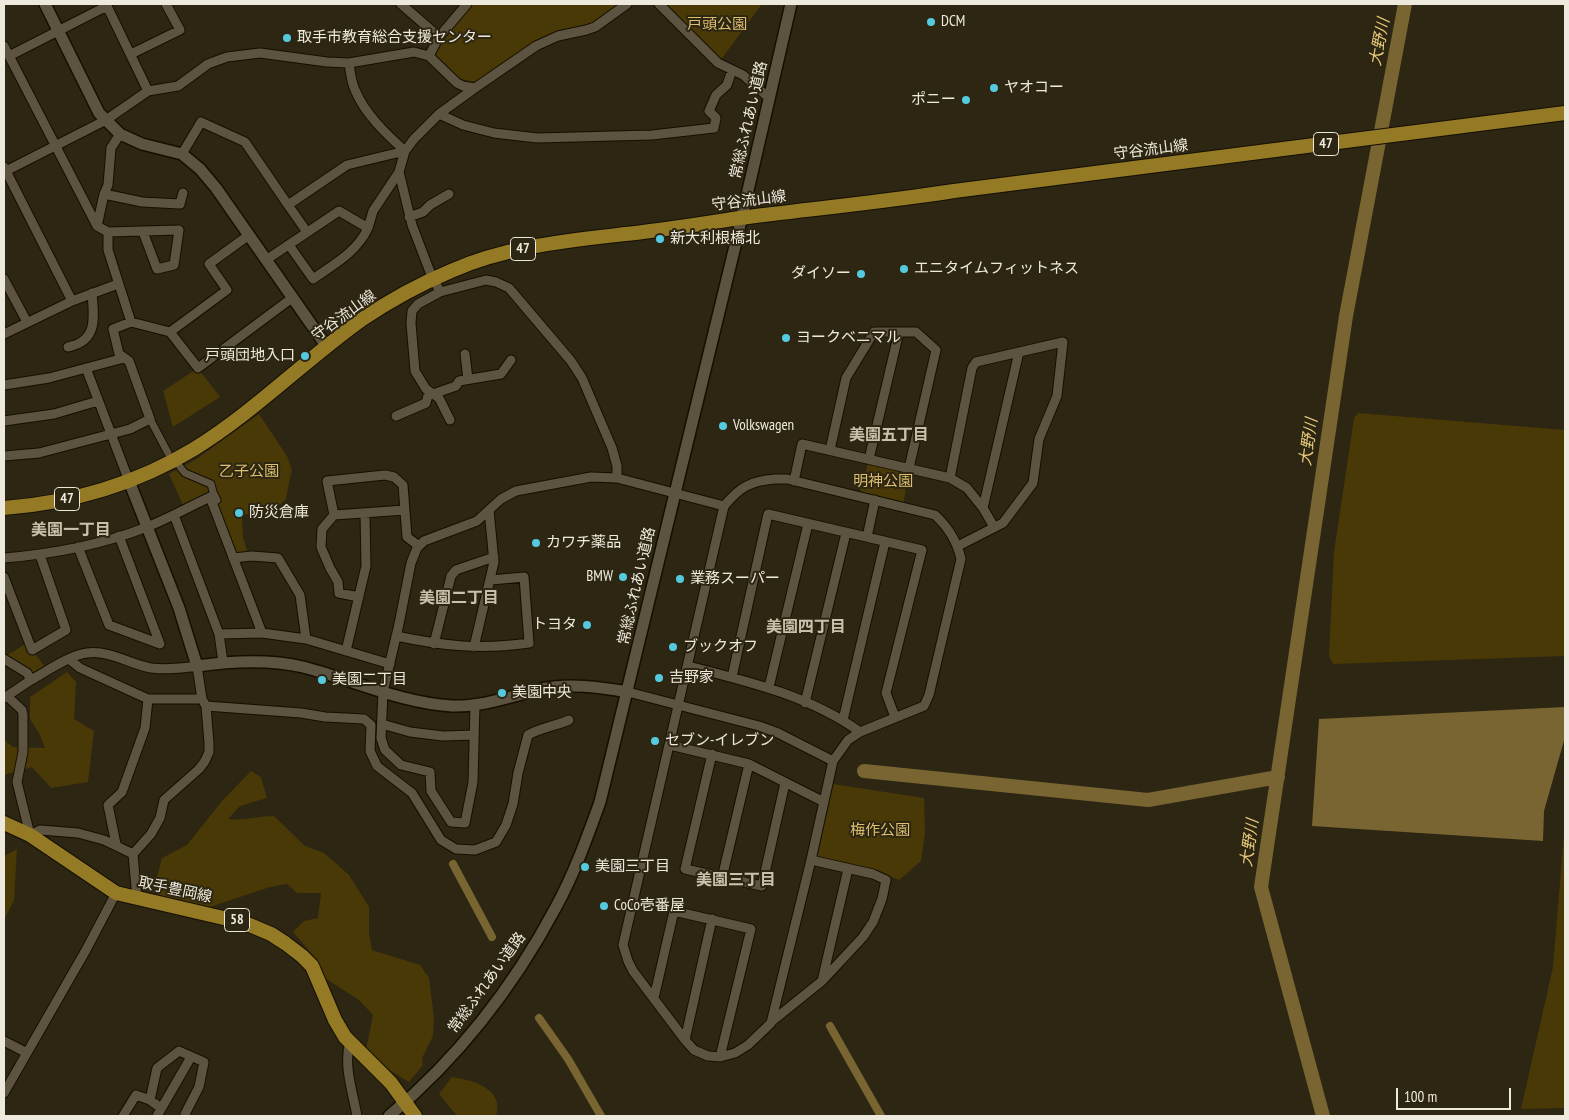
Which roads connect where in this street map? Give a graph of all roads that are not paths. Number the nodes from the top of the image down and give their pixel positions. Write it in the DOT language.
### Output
graph roads {
  1 [pos="45,4"];
  2 [pos="166,4"];
  3 [pos="401,4"];
  4 [pos="467,4"];
  5 [pos="627,4"];
  6 [pos="659,4"];
  7 [pos="791,4"];
  8 [pos="107,5"];
  9 [pos="59,31"];
  10 [pos="439,37"];
  11 [pos="4,46"];
  12 [pos="131,54"];
  13 [pos="9,56"];
  14 [pos="429,56"];
  15 [pos="348,62"];
  16 [pos="732,70"];
  17 [pos="475,88"];
  18 [pos="148,91"];
  19 [pos="769,98"];
  20 [pos="1565,113"];
  21 [pos="439,114"];
  22 [pos="106,120"];
  23 [pos="120,134"];
  24 [pos="55,147"];
  25 [pos="405,151"];
  26 [pos="182,154"];
  27 [pos="5,170"];
  28 [pos="400,172"];
  29 [pos="104,194"];
  30 [pos="183,194"];
  31 [pos="449,194"];
  32 [pos="288,205"];
  33 [pos="410,217"];
  34 [pos="742,218"];
  35 [pos="97,226"];
  36 [pos="368,228"];
  37 [pos="108,232"];
  38 [pos="143,232"];
  39 [pos="307,232"];
  40 [pos="248,235"];
  41 [pos="289,245"];
  42 [pos="266,260"];
  43 [pos="4,279"];
  44 [pos="433,279"];
  45 [pos="118,284"];
  46 [pos="440,292"];
  47 [pos="92,293"];
  48 [pos="292,298"];
  49 [pos="72,301"];
  50 [pos="26,322"];
  51 [pos="130,322"];
  52 [pos="170,332"];
  53 [pos="899,332"];
  54 [pos="4,334"];
  55 [pos="68,347"];
  56 [pos="327,347"];
  57 [pos="1019,352"];
  58 [pos="465,354"];
  59 [pos="124,358"];
  60 [pos="510,360"];
  61 [pos="86,368"];
  62 [pos="468,379"];
  63 [pos="4,386"];
  64 [pos="431,393"];
  65 [pos="98,401"];
  66 [pos="396,416"];
  67 [pos="150,419"];
  68 [pos="450,420"];
  69 [pos="4,421"];
  70 [pos="111,434"];
  71 [pos="830,450"];
  72 [pos="4,456"];
  73 [pos="869,459"];
  74 [pos="175,460"];
  75 [pos="909,468"];
  76 [pos="617,478"];
  77 [pos="950,478"];
  78 [pos="129,481"];
  79 [pos="794,481"];
  80 [pos="675,492"];
  81 [pos="875,500"];
  82 [pos="212,503"];
  83 [pos="724,506"];
  84 [pos="4,508"];
  85 [pos="983,508"];
  86 [pos="405,510"];
  87 [pos="489,510"];
  88 [pos="365,514"];
  89 [pos="174,515"];
  90 [pos="334,515"];
  91 [pos="808,524"];
  92 [pos="994,526"];
  93 [pos="147,527"];
  94 [pos="846,532"];
  95 [pos="120,536"];
  96 [pos="867,537"];
  97 [pos="885,542"];
  98 [pos="419,546"];
  99 [pos="958,546"];
  100 [pos="78,547"];
  101 [pos="40,555"];
  102 [pos="494,557"];
  103 [pos="4,558"];
  104 [pos="234,558"];
  105 [pos="4,577"];
  106 [pos="490,580"];
  107 [pos="360,597"];
  108 [pos="262,633"];
  109 [pos="219,634"];
  110 [pos="396,636"];
  111 [pos="306,639"];
  112 [pos="434,644"];
  113 [pos="474,647"];
  114 [pos="346,651"];
  115 [pos="4,659"];
  116 [pos="70,659"];
  117 [pos="223,662"];
  118 [pos="390,664"];
  119 [pos="198,666"];
  120 [pos="688,666"];
  121 [pos="732,677"];
  122 [pos="31,680"];
  123 [pos="769,687"];
  124 [pos="383,692"];
  125 [pos="628,692"];
  126 [pos="6,698"];
  127 [pos="148,699"];
  128 [pos="204,702"];
  129 [pos="805,703"];
  130 [pos="679,704"];
  131 [pos="474,705"];
  132 [pos="895,717"];
  133 [pos="568,720"];
  134 [pos="843,720"];
  135 [pos="382,724"];
  136 [pos="860,732"];
  137 [pos="474,734"];
  138 [pos="670,745"];
  139 [pos="712,754"];
  140 [pos="833,761"];
  141 [pos="749,764"];
  142 [pos="785,783"];
  143 [pos="824,802"];
  144 [pos="4,823"];
  145 [pos="30,835"];
  146 [pos="116,844"];
  147 [pos="133,854"];
  148 [pos="811,860"];
  149 [pos="848,869"];
  150 [pos="722,878"];
  151 [pos="116,893"];
  152 [pos="138,899"];
  153 [pos="712,920"];
  154 [pos="822,981"];
  155 [pos="654,998"];
  156 [pos="771,1023"];
  157 [pos="684,1040"];
  158 [pos="4,1041"];
  159 [pos="350,1042"];
  160 [pos="27,1053"];
  161 [pos="192,1057"];
  162 [pos="720,1057"];
  163 [pos="4,1093"];
  164 [pos="150,1100"];
  165 [pos="406,1102"];
  166 [pos="159,1112"];
  167 [pos="124,1116"];
  168 [pos="186,1116"];
  169 [pos="357,1116"];
  170 [pos="389,1116"];
  171 [pos="415,1116"];
  1 -- 9 [label="street"];
  2 -- 12 [label="street"];
  3 -- 10 [label="street"];
  4 -- 10 [label="street"];
  5 -- 17 [label="street"];
  6 -- 16 [label="street"];
  7 -- 19 [label="street, 常総ふれあい道路"];
  8 -- 9 [label="street"];
  8 -- 12 [label="street"];
  9 -- 13 [label="street"];
  9 -- 22 [label="street"];
  10 -- 14 [label="street"];
  11 -- 13 [label="street"];
  12 -- 18 [label="street"];
  13 -- 24 [label="street"];
  14 -- 15 [label="street"];
  14 -- 17 [label="street"];
  15 -- 18 [label="street"];
  15 -- 25 [label="street"];
  16 -- 19 [label="street"];
  16 -- 21 [label="street"];
  17 -- 21 [label="street"];
  18 -- 22 [label="street"];
  19 -- 34 [label="street, 常総ふれあい道路"];
  20 -- 34 [label="main road, 守谷流山線 / 47"];
  21 -- 25 [label="street"];
  22 -- 23 [label="street"];
  22 -- 24 [label="street"];
  23 -- 26 [label="street"];
  23 -- 29 [label="street"];
  24 -- 27 [label="street"];
  24 -- 35 [label="street"];
  25 -- 28 [label="street"];
  25 -- 32 [label="street"];
  26 -- 32 [label="street"];
  26 -- 40 [label="street"];
  27 -- 49 [label="street"];
  28 -- 33 [label="street"];
  28 -- 36 [label="street"];
  29 -- 30 [label="street"];
  29 -- 35 [label="street"];
  31 -- 33 [label="street"];
  32 -- 39 [label="street"];
  33 -- 44 [label="street"];
  34 -- 44 [label="main road, 守谷流山線 / 47"];
  34 -- 80 [label="street, 常総ふれあい道路"];
  35 -- 37 [label="street"];
  36 -- 39 [label="street"];
  36 -- 41 [label="street"];
  37 -- 38 [label="street"];
  37 -- 45 [label="street"];
  38 -- 38 [label="street"];
  39 -- 41 [label="street"];
  40 -- 42 [label="street"];
  40 -- 52 [label="street"];
  41 -- 42 [label="street"];
  42 -- 48 [label="street"];
  43 -- 50 [label="street"];
  44 -- 46 [label="street"];
  44 -- 56 [label="main road, 守谷流山線 / 47"];
  45 -- 47 [label="street"];
  45 -- 51 [label="street"];
  46 -- 64 [label="street"];
  46 -- 76 [label="street"];
  47 -- 49 [label="street"];
  47 -- 55 [label="street"];
  48 -- 52 [label="street"];
  48 -- 56 [label="street"];
  49 -- 50 [label="street"];
  50 -- 54 [label="street"];
  51 -- 52 [label="street"];
  51 -- 59 [label="street"];
  53 -- 71 [label="street"];
  53 -- 73 [label="street"];
  53 -- 75 [label="street"];
  56 -- 74 [label="main road, 守谷流山線 / 47"];
  57 -- 77 [label="street"];
  57 -- 85 [label="street"];
  57 -- 92 [label="street"];
  58 -- 62 [label="street"];
  59 -- 61 [label="street"];
  59 -- 67 [label="street"];
  60 -- 62 [label="street"];
  61 -- 63 [label="street"];
  61 -- 65 [label="street"];
  62 -- 64 [label="street"];
  64 -- 66 [label="street"];
  64 -- 68 [label="street"];
  65 -- 69 [label="street"];
  65 -- 70 [label="street"];
  67 -- 70 [label="street"];
  67 -- 74 [label="street"];
  70 -- 72 [label="street"];
  70 -- 78 [label="street"];
  71 -- 73 [label="street"];
  71 -- 79 [label="street"];
  73 -- 75 [label="street"];
  74 -- 78 [label="main road, 守谷流山線 / 47"];
  74 -- 82 [label="street"];
  75 -- 77 [label="street"];
  76 -- 80 [label="street"];
  76 -- 87 [label="street"];
  77 -- 85 [label="street"];
  78 -- 84 [label="main road, 守谷流山線 / 47"];
  78 -- 93 [label="street"];
  79 -- 81 [label="street"];
  79 -- 83 [label="street"];
  80 -- 83 [label="street"];
  80 -- 125 [label="street, 常総ふれあい道路"];
  81 -- 96 [label="street"];
  81 -- 99 [label="street"];
  82 -- 89 [label="street"];
  82 -- 104 [label="street"];
  83 -- 120 [label="street"];
  85 -- 92 [label="street"];
  86 -- 88 [label="street"];
  86 -- 90 [label="street"];
  86 -- 98 [label="street"];
  87 -- 98 [label="street"];
  87 -- 102 [label="street"];
  88 -- 90 [label="street"];
  88 -- 107 [label="street"];
  89 -- 93 [label="street"];
  89 -- 109 [label="street"];
  90 -- 107 [label="street"];
  91 -- 94 [label="street"];
  91 -- 121 [label="street"];
  91 -- 123 [label="street"];
  92 -- 99 [label="street"];
  93 -- 95 [label="street"];
  93 -- 119 [label="street"];
  94 -- 96 [label="street"];
  94 -- 129 [label="street"];
  95 -- 100 [label="street"];
  95 -- 100 [label="street"];
  96 -- 97 [label="street"];
  97 -- 132 [label="street"];
  97 -- 134 [label="street"];
  98 -- 110 [label="street"];
  99 -- 132 [label="street"];
  100 -- 101 [label="street"];
  101 -- 103 [label="street"];
  101 -- 105 [label="street"];
  102 -- 106 [label="street"];
  102 -- 112 [label="street"];
  104 -- 108 [label="street"];
  104 -- 111 [label="street"];
  106 -- 113 [label="street"];
  106 -- 113 [label="street"];
  107 -- 114 [label="street"];
  108 -- 109 [label="street"];
  108 -- 111 [label="street"];
  109 -- 117 [label="street"];
  110 -- 112 [label="street"];
  110 -- 118 [label="street"];
  111 -- 114 [label="street"];
  112 -- 113 [label="street"];
  114 -- 118 [label="street"];
  115 -- 122 [label="street"];
  116 -- 119 [label="street"];
  116 -- 122 [label="street"];
  116 -- 127 [label="street"];
  117 -- 119 [label="street"];
  117 -- 124 [label="street"];
  118 -- 124 [label="street"];
  119 -- 128 [label="street"];
  120 -- 121 [label="street"];
  120 -- 130 [label="street"];
  121 -- 123 [label="street"];
  122 -- 126 [label="street"];
  123 -- 129 [label="street"];
  124 -- 131 [label="street"];
  124 -- 135 [label="street"];
  125 -- 130 [label="street"];
  125 -- 131 [label="street"];
  125 -- 165 [label="street, 常総ふれあい道路"];
  126 -- 145 [label="street"];
  127 -- 128 [label="street"];
  127 -- 146 [label="street"];
  128 -- 133 [label="street"];
  128 -- 147 [label="street"];
  129 -- 134 [label="street"];
  130 -- 138 [label="street"];
  130 -- 140 [label="street"];
  131 -- 137 [label="street"];
  132 -- 136 [label="street"];
  134 -- 136 [label="street"];
  135 -- 137 [label="street"];
  135 -- 137 [label="street"];
  136 -- 140 [label="street"];
  138 -- 139 [label="street"];
  138 -- 155 [label="street"];
  139 -- 141 [label="street"];
  139 -- 150 [label="street"];
  140 -- 143 [label="street"];
  141 -- 142 [label="street"];
  141 -- 150 [label="street"];
  142 -- 143 [label="street"];
  142 -- 150 [label="street"];
  143 -- 148 [label="street"];
  144 -- 145 [label="main road, 取手豊岡線 / 58"];
  145 -- 146 [label="street"];
  145 -- 151 [label="main road, 取手豊岡線 / 58"];
  146 -- 147 [label="street"];
  147 -- 152 [label="street"];
  148 -- 149 [label="street"];
  148 -- 156 [label="street"];
  149 -- 154 [label="street"];
  149 -- 154 [label="street"];
  151 -- 152 [label="main road, 取手豊岡線 / 58"];
  151 -- 160 [label="street"];
  152 -- 159 [label="main road, 取手豊岡線 / 58"];
  153 -- 155 [label="street"];
  153 -- 157 [label="street"];
  153 -- 162 [label="street"];
  154 -- 156 [label="street"];
  155 -- 157 [label="street"];
  156 -- 162 [label="street"];
  157 -- 162 [label="street"];
  158 -- 160 [label="street"];
  159 -- 165 [label="main road, 取手豊岡線 / 58"];
  159 -- 169 [label="street"];
  160 -- 163 [label="street"];
  161 -- 164 [label="street"];
  161 -- 166 [label="street"];
  161 -- 168 [label="street"];
  164 -- 166 [label="street"];
  164 -- 167 [label="street"];
  165 -- 170 [label="street, 常総ふれあい道路"];
  165 -- 171 [label="main road, 取手豊岡線 / 58"];
}
